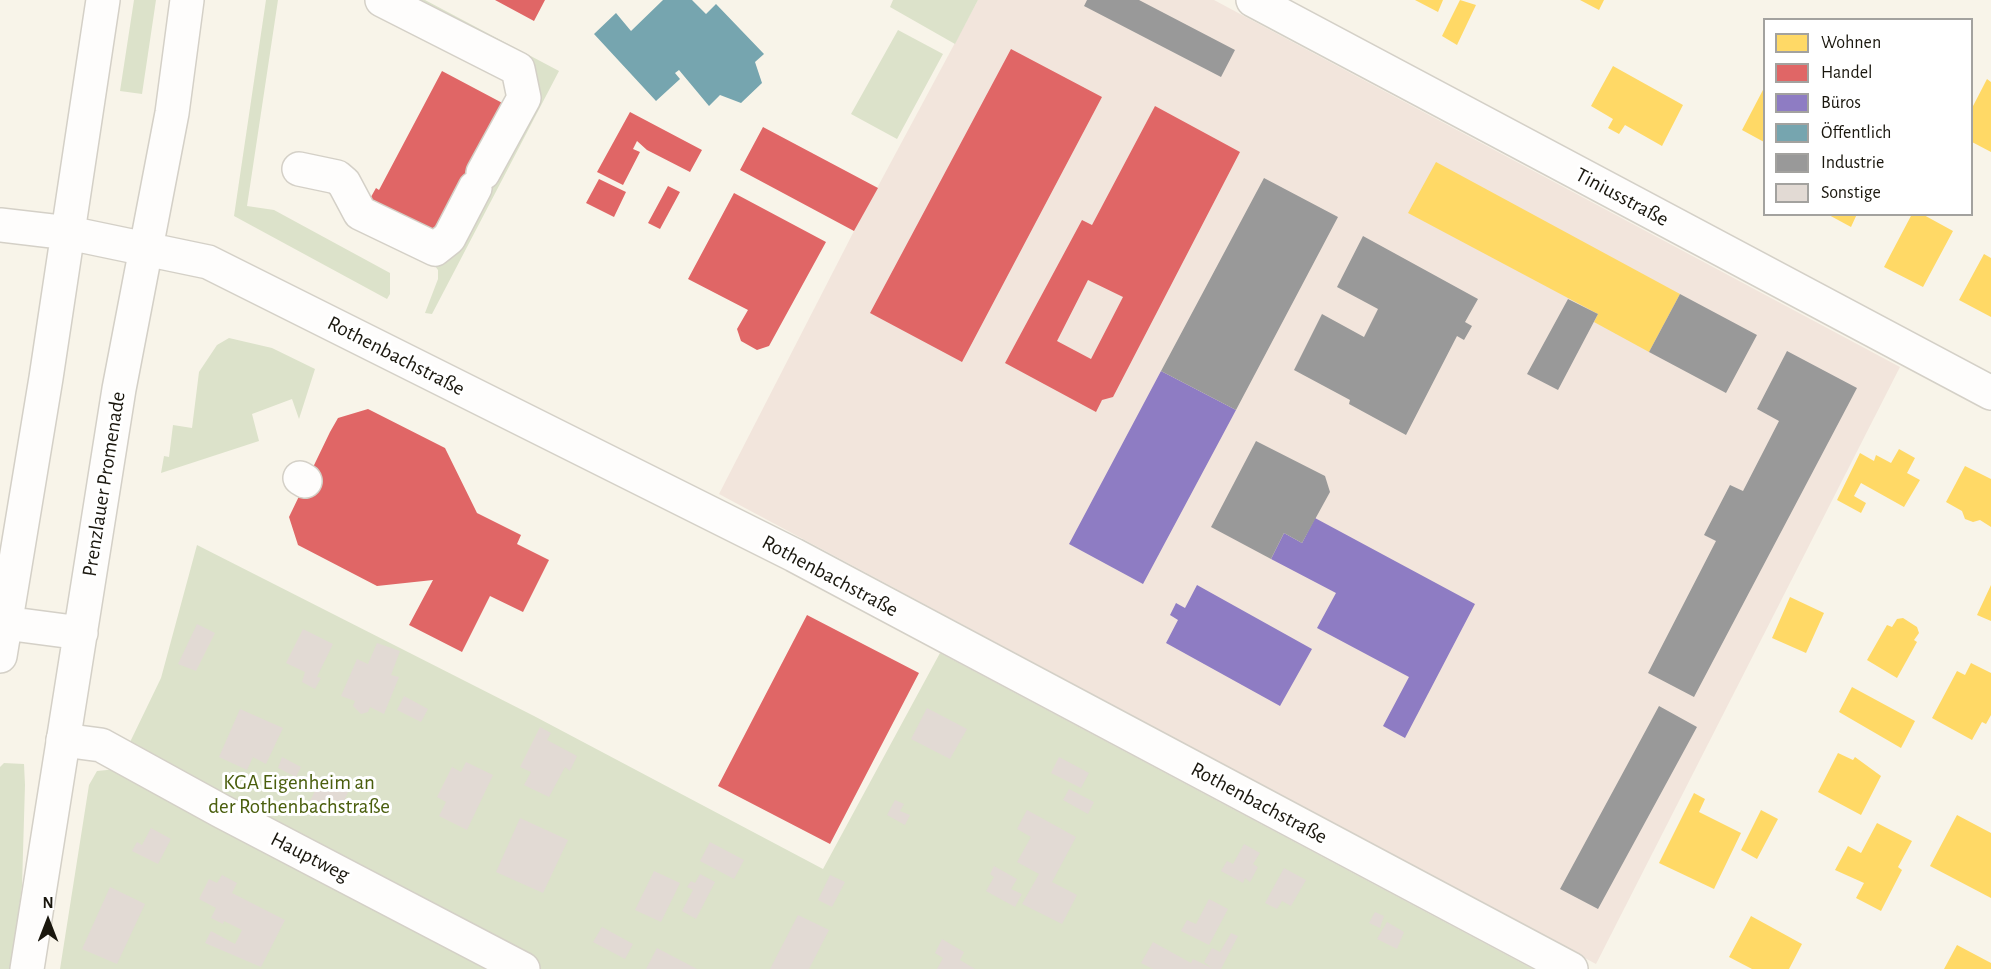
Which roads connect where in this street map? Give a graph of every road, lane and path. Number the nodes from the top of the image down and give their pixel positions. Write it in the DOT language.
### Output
graph roads {
  1 [pos="103,0"];
  2 [pos="187,0"];
  3 [pos="382,0"];
  4 [pos="1253,0"];
  5 [pos="299,169"];
  6 [pos="0,225"];
  7 [pos="69,233"];
  8 [pos="145,248"];
  9 [pos="1991,393"];
  10 [pos="5,623"];
  11 [pos="81,633"];
  12 [pos="0,656"];
  13 [pos="63,740"];
  14 [pos="27,969"];
  15 [pos="523,969"];
  16 [pos="1570,969"];
  1 -- 7 [label="main road"];
  2 -- 8 [label="main road, Prenzlauer Promenade"];
  3 -- 5 [label="main road"];
  4 -- 9 [label="main road, Tiniusstraße"];
  6 -- 7 [label="main road, Rothenbachstraße"];
  7 -- 8 [label="main road, Rothenbachstraße"];
  7 -- 10 [label="main road"];
  8 -- 11 [label="main road, Prenzlauer Promenade"];
  8 -- 16 [label="main road, Rothenbachstraße"];
  10 -- 11 [label="main road"];
  10 -- 12 [label="main road"];
  11 -- 13 [label="main road, Prenzlauer Promenade"];
  13 -- 14 [label="main road, Prenzlauer Promenade"];
  13 -- 15 [label="main road, Hauptweg"];
}
